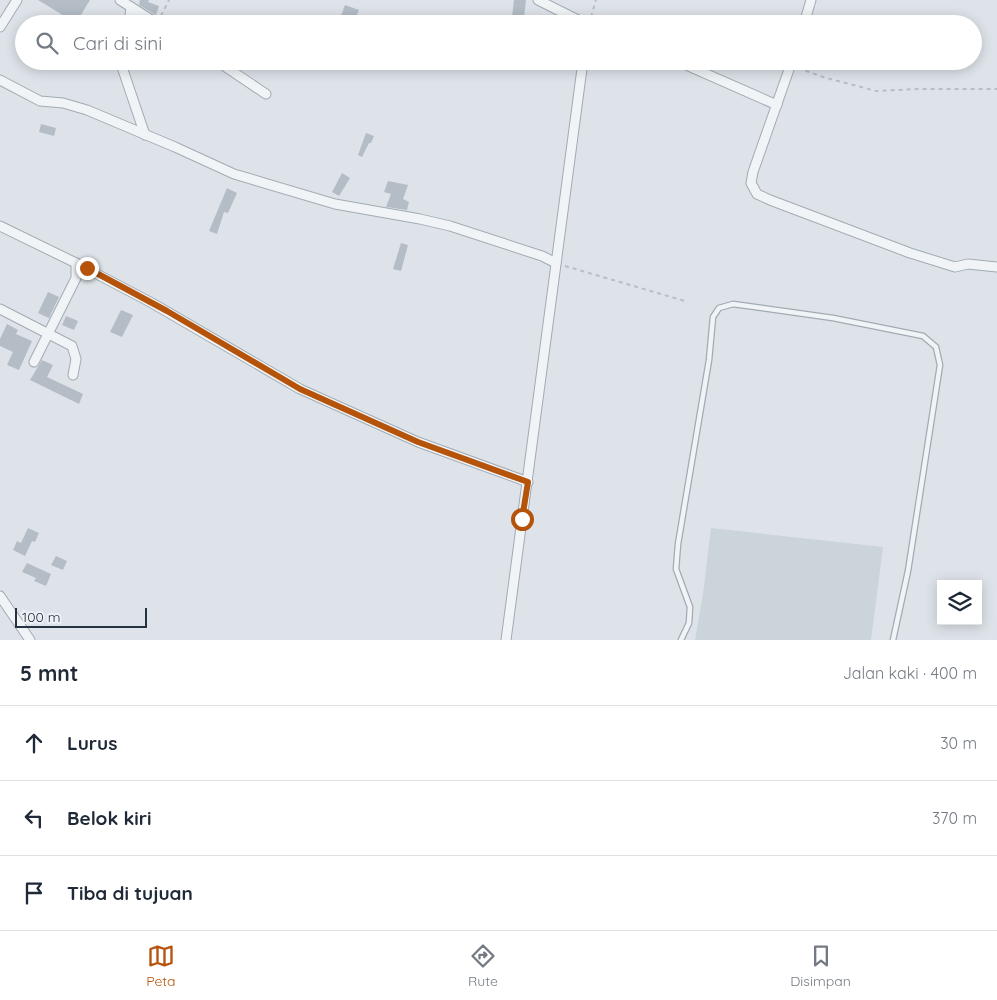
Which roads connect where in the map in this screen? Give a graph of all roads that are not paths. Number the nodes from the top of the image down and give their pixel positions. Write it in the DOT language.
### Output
graph roads {
  1 [pos="17,0"];
  2 [pos="120,0"];
  3 [pos="538,0"];
  4 [pos="811,0"];
  5 [pos="131,7"];
  6 [pos="130,15"];
  7 [pos="144,15"];
  8 [pos="569,15"];
  9 [pos="807,15"];
  10 [pos="0,27"];
  11 [pos="123,70"];
  12 [pos="230,70"];
  13 [pos="582,70"];
  14 [pos="697,70"];
  15 [pos="789,70"];
  16 [pos="0,80"];
  17 [pos="266,94"];
  18 [pos="776,105"];
  19 [pos="145,136"];
  20 [pos="0,226"];
  21 [pos="76,263"];
  22 [pos="556,263"];
  23 [pos="997,267"];
  24 [pos="2,313"];
  25 [pos="48,333"];
  26 [pos="34,362"];
  27 [pos="73,375"];
  28 [pos="528,482"];
  29 [pos="0,596"];
  30 [pos="30,640"];
  31 [pos="506,640"];
  32 [pos="681,640"];
  33 [pos="893,640"];
  1 -- 10 [label="street"];
  2 -- 5 [label="street"];
  3 -- 8 [label="street"];
  4 -- 9 [label="street"];
  5 -- 6 [label="street"];
  5 -- 7 [label="street"];
  11 -- 19 [label="street"];
  12 -- 17 [label="street"];
  13 -- 22 [label="street"];
  14 -- 18 [label="street"];
  15 -- 18 [label="street"];
  16 -- 19 [label="street"];
  18 -- 23 [label="street"];
  19 -- 22 [label="street"];
  20 -- 21 [label="street"];
  21 -- 25 [label="street"];
  21 -- 28 [label="street"];
  22 -- 28 [label="street"];
  24 -- 25 [label="street"];
  25 -- 26 [label="street"];
  25 -- 27 [label="street"];
  28 -- 31 [label="street"];
  29 -- 30 [label="street"];
  32 -- 33 [label="lane"];
}
